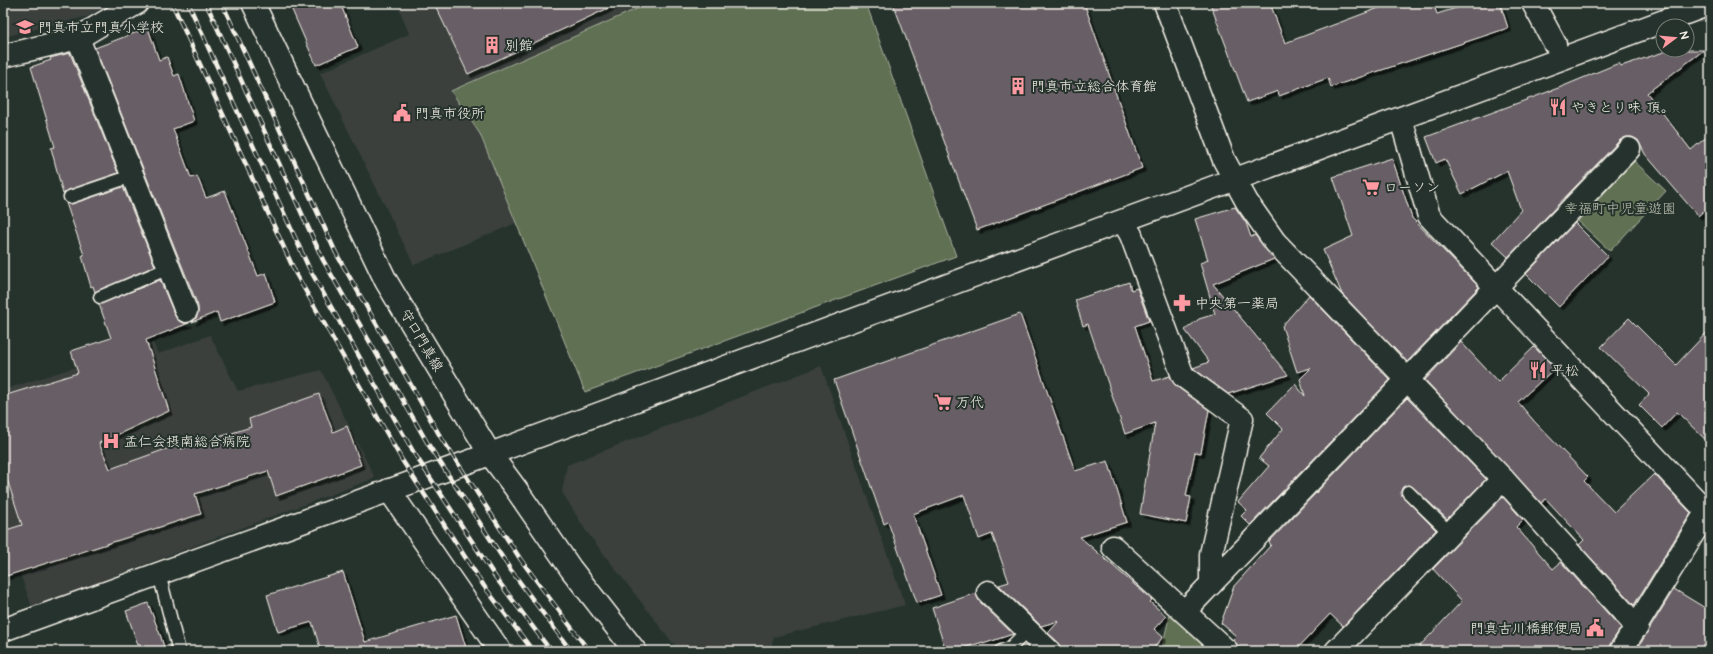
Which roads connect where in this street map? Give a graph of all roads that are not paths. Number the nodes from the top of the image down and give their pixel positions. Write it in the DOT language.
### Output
graph roads {
  1 [pos="137,3"];
  2 [pos="253,3"];
  3 [pos="1165,3"];
  4 [pos="1533,3"];
  5 [pos="1710,4"];
  6 [pos="78,38"];
  7 [pos="1555,44"];
  8 [pos="3,56"];
  9 [pos="1401,119"];
  10 [pos="1629,149"];
  11 [pos="132,176"];
  12 [pos="1234,179"];
  13 [pos="70,197"];
  14 [pos="1123,221"];
  15 [pos="169,268"];
  16 [pos="1496,286"];
  17 [pos="100,297"];
  18 [pos="186,312"];
  19 [pos="1407,379"];
  20 [pos="490,454"];
  21 [pos="1503,479"];
  22 [pos="389,490"];
  23 [pos="1408,492"];
  24 [pos="1708,509"];
  25 [pos="1450,533"];
  26 [pos="1113,547"];
  27 [pos="159,574"];
  28 [pos="1211,584"];
  29 [pos="988,592"];
  30 [pos="1185,611"];
  31 [pos="1637,627"];
  32 [pos="3,630"];
  33 [pos="1028,630"];
  34 [pos="179,651"];
  35 [pos="500,651"];
  36 [pos="636,651"];
  37 [pos="1001,651"];
  38 [pos="1049,651"];
  39 [pos="1227,651"];
  40 [pos="1336,651"];
  41 [pos="1621,651"];
  1 -- 6 [label="street"];
  2 -- 20 [label="street, 守口門真線"];
  3 -- 12 [label="street"];
  4 -- 7 [label="street"];
  5 -- 9 [label="street"];
  6 -- 8 [label="street"];
  6 -- 11 [label="street"];
  9 -- 12 [label="street"];
  9 -- 16 [label="street"];
  10 -- 16 [label="street"];
  11 -- 13 [label="lane"];
  11 -- 15 [label="street"];
  12 -- 14 [label="street"];
  12 -- 19 [label="street"];
  14 -- 20 [label="street"];
  14 -- 28 [label="street"];
  15 -- 17 [label="lane"];
  15 -- 18 [label="street"];
  16 -- 19 [label="street"];
  16 -- 24 [label="street"];
  19 -- 21 [label="street"];
  19 -- 28 [label="street"];
  20 -- 22 [label="street"];
  20 -- 36 [label="street, 守口門真線"];
  21 -- 25 [label="street"];
  21 -- 31 [label="street"];
  22 -- 27 [label="street"];
  22 -- 35 [label="street"];
  23 -- 25 [label="lane"];
  24 -- 31 [label="street"];
  25 -- 40 [label="street"];
  26 -- 30 [label="street"];
  27 -- 32 [label="street"];
  27 -- 34 [label="lane"];
  28 -- 30 [label="street"];
  29 -- 33 [label="street"];
  30 -- 39 [label="street"];
  31 -- 41 [label="street"];
  33 -- 37 [label="lane"];
  33 -- 38 [label="street"];
}
